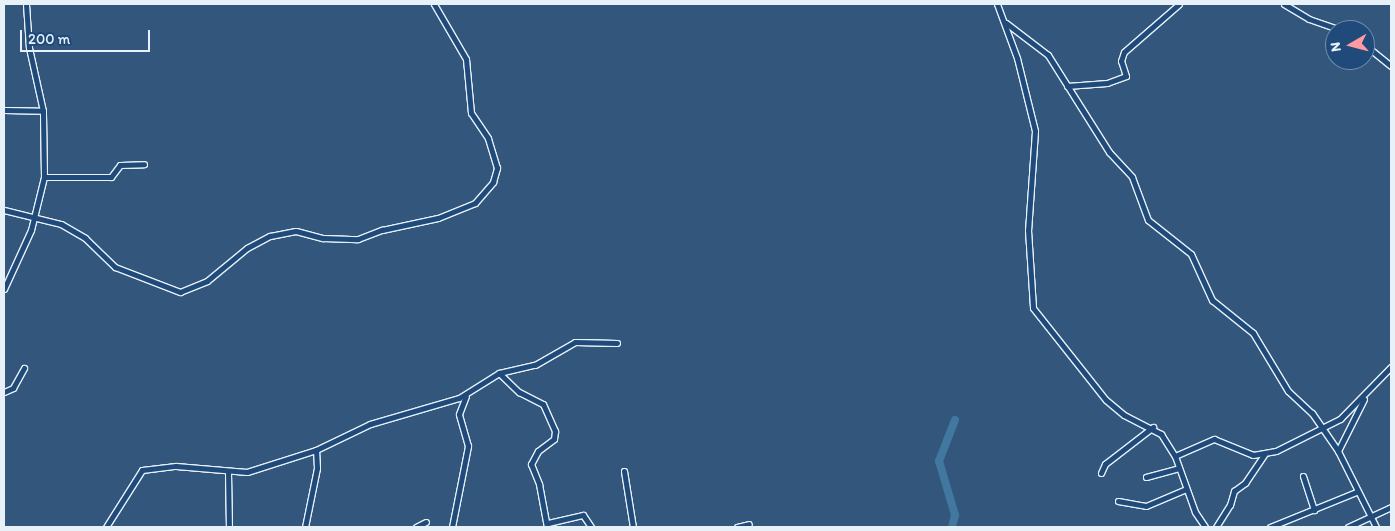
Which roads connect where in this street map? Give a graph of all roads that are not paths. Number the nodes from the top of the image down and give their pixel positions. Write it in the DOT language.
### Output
graph roads {
  1 [pos="26,4"];
  2 [pos="434,4"];
  3 [pos="997,4"];
  4 [pos="1179,4"];
  5 [pos="1284,4"];
  6 [pos="1006,23"];
  7 [pos="1325,24"];
  8 [pos="1375,53"];
  9 [pos="1391,66"];
  10 [pos="1067,86"];
  11 [pos="4,110"];
  12 [pos="42,111"];
  13 [pos="144,164"];
  14 [pos="44,177"];
  15 [pos="4,210"];
  16 [pos="36,215"];
  17 [pos="6,276"];
  18 [pos="4,289"];
  19 [pos="616,343"];
  20 [pos="1391,367"];
  21 [pos="24,368"];
  22 [pos="499,373"];
  23 [pos="4,392"];
  24 [pos="466,396"];
  25 [pos="1364,399"];
  26 [pos="1153,427"];
  27 [pos="1323,428"];
  28 [pos="316,450"];
  29 [pos="1338,451"];
  30 [pos="1264,455"];
  31 [pos="1175,456"];
  32 [pos="1180,468"];
  33 [pos="624,471"];
  34 [pos="228,472"];
  35 [pos="1101,473"];
  36 [pos="1303,476"];
  37 [pos="1146,477"];
  38 [pos="1186,488"];
  39 [pos="1356,492"];
  40 [pos="1118,501"];
  41 [pos="1391,508"];
  42 [pos="1314,510"];
  43 [pos="1371,517"];
  44 [pos="426,522"];
  45 [pos="749,524"];
  46 [pos="548,525"];
  47 [pos="106,527"];
  48 [pos="229,527"];
  49 [pos="304,527"];
  50 [pos="416,527"];
  51 [pos="452,527"];
  52 [pos="591,527"];
  53 [pos="633,527"];
  54 [pos="737,527"];
  55 [pos="1205,527"];
  56 [pos="1216,527"];
  57 [pos="1270,527"];
  58 [pos="1348,527"];
  59 [pos="1376,527"];
  1 -- 12 [label="street"];
  2 -- 16 [label="street"];
  3 -- 6 [label="street"];
  4 -- 10 [label="street"];
  5 -- 7 [label="street"];
  6 -- 10 [label="street"];
  6 -- 26 [label="street"];
  8 -- 9 [label="street"];
  10 -- 27 [label="street"];
  11 -- 12 [label="street"];
  12 -- 14 [label="street"];
  13 -- 14 [label="street"];
  14 -- 16 [label="street"];
  15 -- 16 [label="street"];
  16 -- 17 [label="street"];
  17 -- 18 [label="street"];
  19 -- 22 [label="street"];
  20 -- 25 [label="street"];
  21 -- 23 [label="street"];
  22 -- 24 [label="street"];
  22 -- 46 [label="street"];
  24 -- 28 [label="street"];
  24 -- 51 [label="street"];
  25 -- 27 [label="street"];
  25 -- 29 [label="street"];
  26 -- 31 [label="street"];
  26 -- 35 [label="street"];
  27 -- 29 [label="street"];
  27 -- 30 [label="street"];
  28 -- 34 [label="street"];
  28 -- 49 [label="street"];
  29 -- 39 [label="street"];
  30 -- 31 [label="street"];
  30 -- 56 [label="street"];
  31 -- 32 [label="street"];
  32 -- 37 [label="street"];
  32 -- 38 [label="street"];
  33 -- 53 [label="street"];
  34 -- 47 [label="street"];
  34 -- 48 [label="street"];
  36 -- 42 [label="street"];
  38 -- 40 [label="street"];
  38 -- 55 [label="street"];
  39 -- 42 [label="street"];
  39 -- 43 [label="street"];
  41 -- 43 [label="street"];
  42 -- 57 [label="street"];
  43 -- 58 [label="street"];
  43 -- 59 [label="street"];
  44 -- 50 [label="street"];
  45 -- 54 [label="street"];
  46 -- 52 [label="street"];
}
